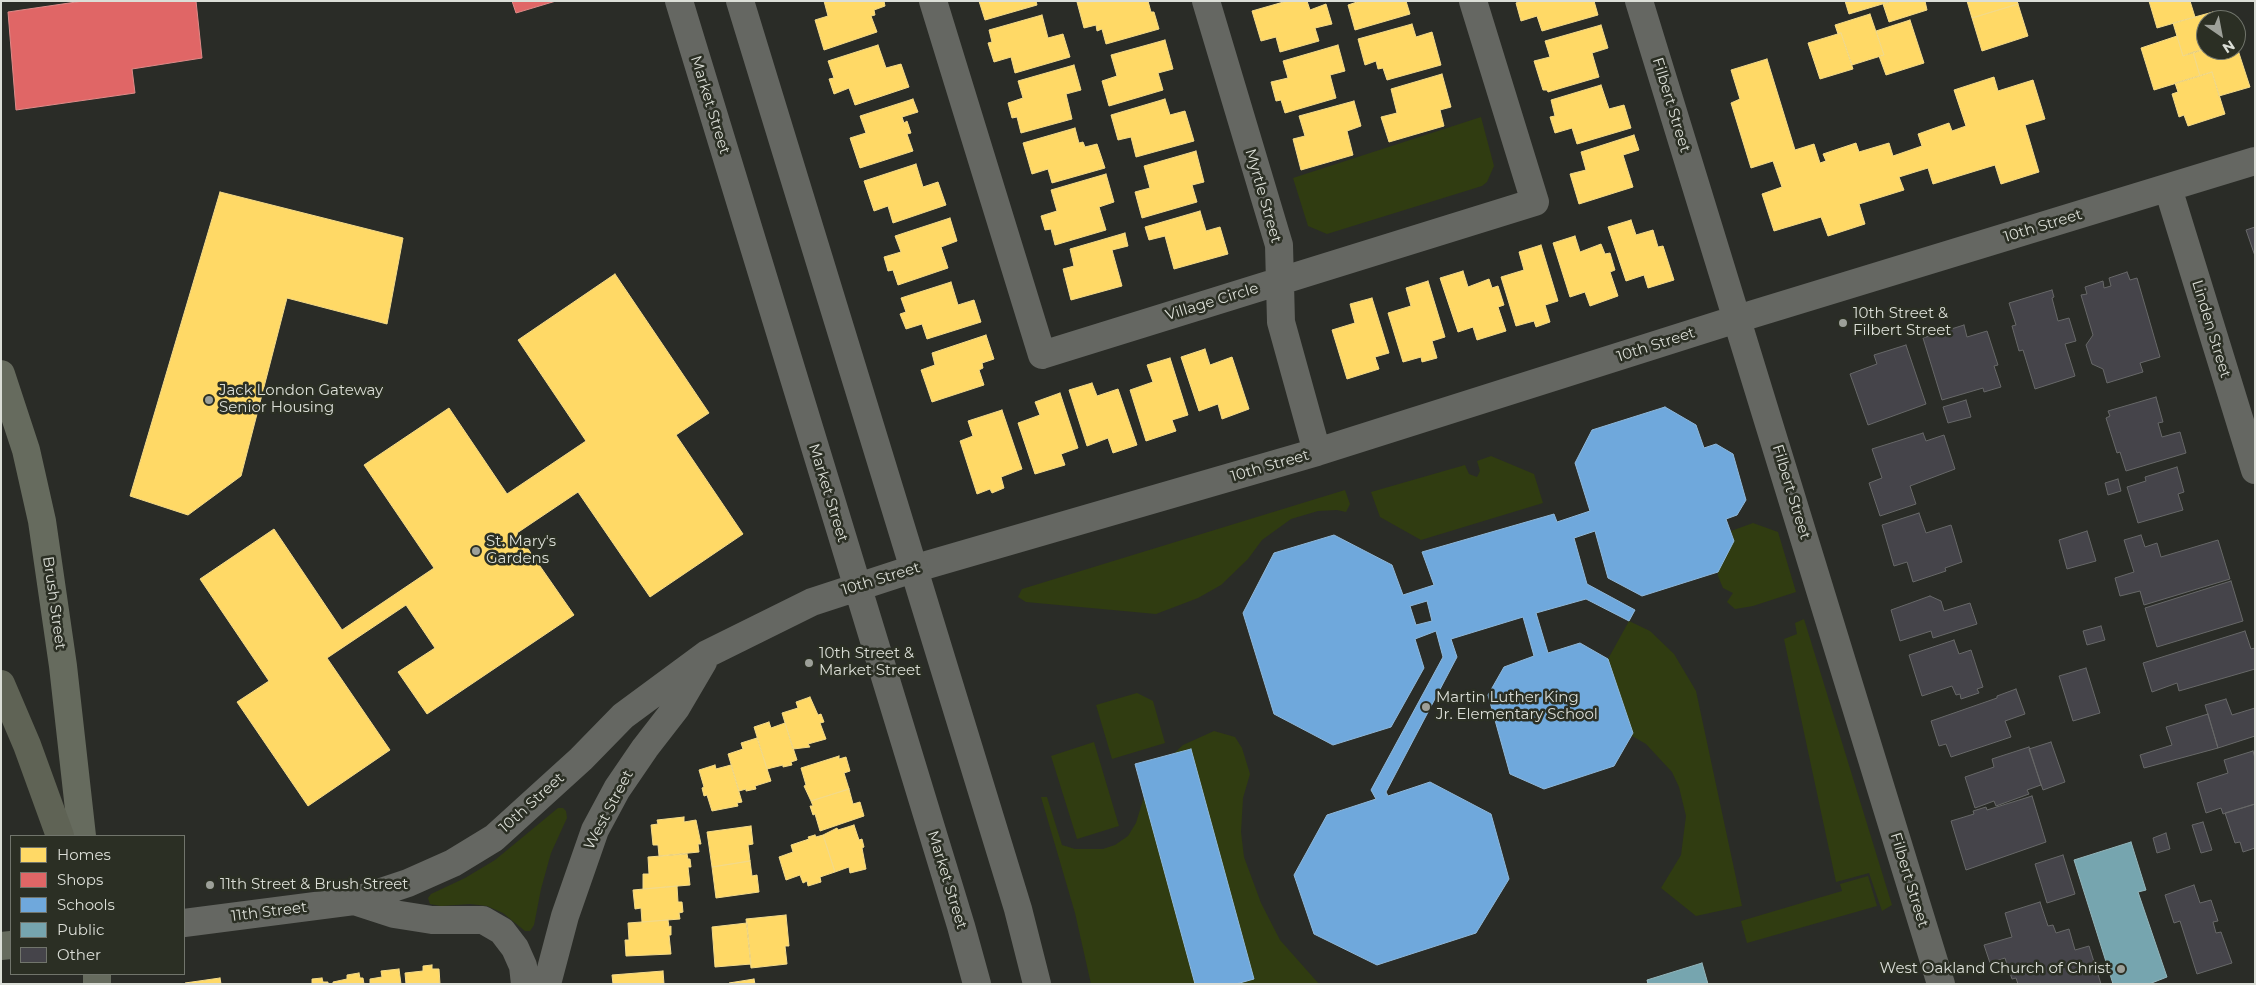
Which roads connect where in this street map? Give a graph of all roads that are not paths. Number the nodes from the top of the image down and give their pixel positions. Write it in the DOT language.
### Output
graph roads {
  1 [pos="679,1"];
  2 [pos="740,1"];
  3 [pos="933,1"];
  4 [pos="1206,1"];
  5 [pos="1473,1"];
  6 [pos="1639,1"];
  7 [pos="2255,161"];
  8 [pos="2168,188"];
  9 [pos="1278,281"];
  10 [pos="1738,319"];
  11 [pos="1,374"];
  12 [pos="1317,452"];
  13 [pos="2255,470"];
  14 [pos="913,569"];
  15 [pos="856,586"];
  16 [pos="708,654"];
  17 [pos="1,684"];
  18 [pos="60,835"];
  19 [pos="82,835"];
  20 [pos="354,901"];
  21 [pos="185,924"];
  22 [pos="525,984"];
  23 [pos="547,984"];
  24 [pos="977,984"];
  25 [pos="1037,984"];
  26 [pos="1942,984"];
  1 -- 15 [label="street, Market Street"];
  2 -- 14 [label="street"];
  3 -- 9 [label="street, Village Circle"];
  4 -- 9 [label="street, Myrtle Street"];
  5 -- 9 [label="street, Village Circle"];
  6 -- 10 [label="street, Filbert Street"];
  7 -- 8 [label="street, 10th Street"];
  8 -- 10 [label="street, 10th Street"];
  8 -- 13 [label="street, Linden Street"];
  9 -- 12 [label="street, Myrtle Street"];
  10 -- 12 [label="street, 10th Street"];
  10 -- 26 [label="street, Filbert Street"];
  11 -- 19 [label="main road, Brush Street"];
  12 -- 14 [label="street, 10th Street"];
  14 -- 15 [label="street, 10th Street"];
  14 -- 25 [label="street"];
  15 -- 16 [label="street, 10th Street"];
  15 -- 24 [label="street, Market Street"];
  16 -- 20 [label="street, 10th Street"];
  16 -- 23 [label="street, West Street"];
  17 -- 18 [label="highway"];
  20 -- 21 [label="street, 11th Street"];
  20 -- 22 [label="street"];
}
